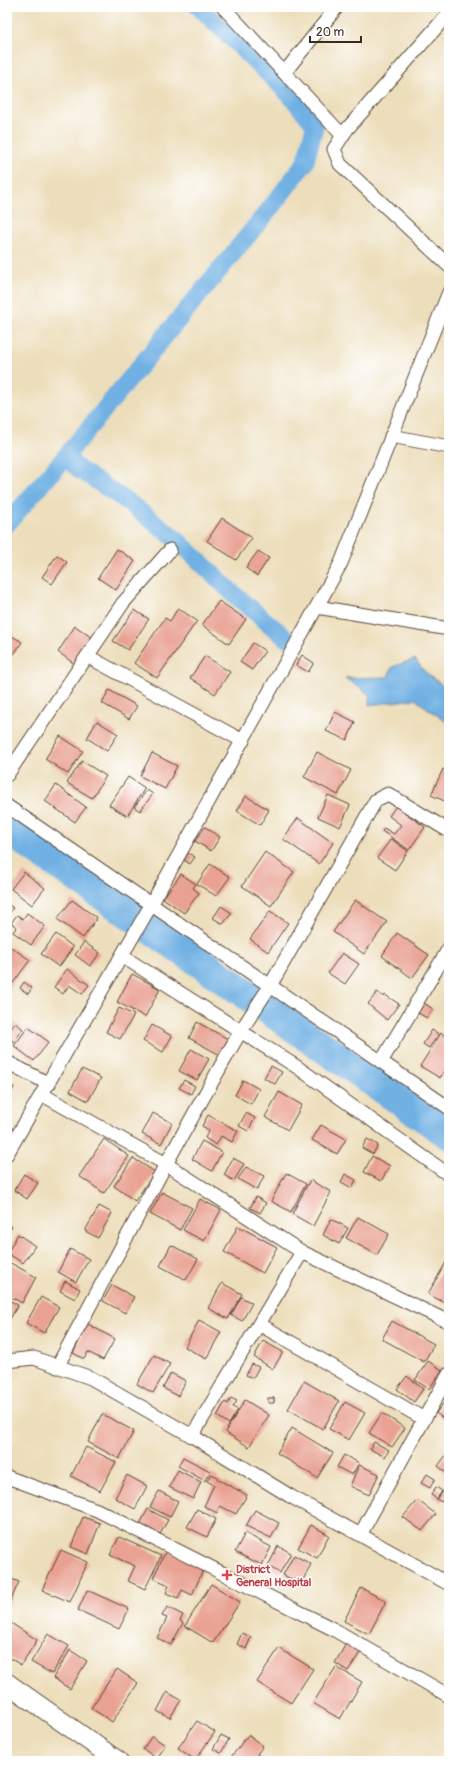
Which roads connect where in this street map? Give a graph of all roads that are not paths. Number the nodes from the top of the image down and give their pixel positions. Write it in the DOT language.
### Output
graph roads {
  1 [pos="223,7"];
  2 [pos="337,7"];
  3 [pos="449,13"];
  4 [pos="284,73"];
  5 [pos="343,136"];
  6 [pos="449,266"];
  7 [pos="449,292"];
  8 [pos="391,436"];
  9 [pos="449,447"];
  10 [pos="170,550"];
  11 [pos="317,607"];
  12 [pos="449,629"];
  13 [pos="87,656"];
  14 [pos="243,741"];
  15 [pos="7,775"];
  16 [pos="7,806"];
  17 [pos="449,831"];
  18 [pos="151,905"];
  19 [pos="449,948"];
  20 [pos="122,956"];
  21 [pos="270,986"];
  22 [pos="240,1032"];
  23 [pos="7,1062"];
  24 [pos="381,1062"];
  25 [pos="46,1089"];
  26 [pos="449,1108"];
  27 [pos="7,1154"];
  28 [pos="166,1164"];
  29 [pos="449,1175"];
  30 [pos="302,1252"];
  31 [pos="449,1322"];
  32 [pos="259,1324"];
  33 [pos="7,1360"];
  34 [pos="58,1367"];
  35 [pos="449,1374"];
  36 [pos="424,1419"];
  37 [pos="192,1436"];
  38 [pos="7,1477"];
  39 [pos="360,1534"];
  40 [pos="449,1584"];
  41 [pos="7,1683"];
  42 [pos="449,1696"];
  43 [pos="118,1761"];
  1 -- 4 [label="street"];
  2 -- 4 [label="street"];
  3 -- 5 [label="street"];
  4 -- 5 [label="street"];
  5 -- 6 [label="street"];
  7 -- 8 [label="street"];
  8 -- 9 [label="street"];
  8 -- 11 [label="street"];
  10 -- 13 [label="street"];
  11 -- 12 [label="street"];
  11 -- 14 [label="street"];
  13 -- 14 [label="street"];
  13 -- 15 [label="street"];
  14 -- 18 [label="street"];
  16 -- 18 [label="street"];
  17 -- 21 [label="street"];
  18 -- 20 [label="street"];
  18 -- 21 [label="street"];
  19 -- 24 [label="street"];
  20 -- 22 [label="street"];
  20 -- 25 [label="street"];
  21 -- 22 [label="street"];
  21 -- 24 [label="street"];
  22 -- 28 [label="street"];
  22 -- 29 [label="street"];
  23 -- 25 [label="street"];
  24 -- 26 [label="street"];
  25 -- 27 [label="street"];
  25 -- 28 [label="street"];
  28 -- 30 [label="street"];
  28 -- 34 [label="street"];
  30 -- 31 [label="street"];
  30 -- 32 [label="street"];
  32 -- 36 [label="street"];
  32 -- 37 [label="street"];
  33 -- 34 [label="street"];
  34 -- 37 [label="street"];
  35 -- 36 [label="street"];
  36 -- 39 [label="street"];
  37 -- 39 [label="street"];
  38 -- 42 [label="street"];
  39 -- 40 [label="street"];
  41 -- 43 [label="street"];
}
